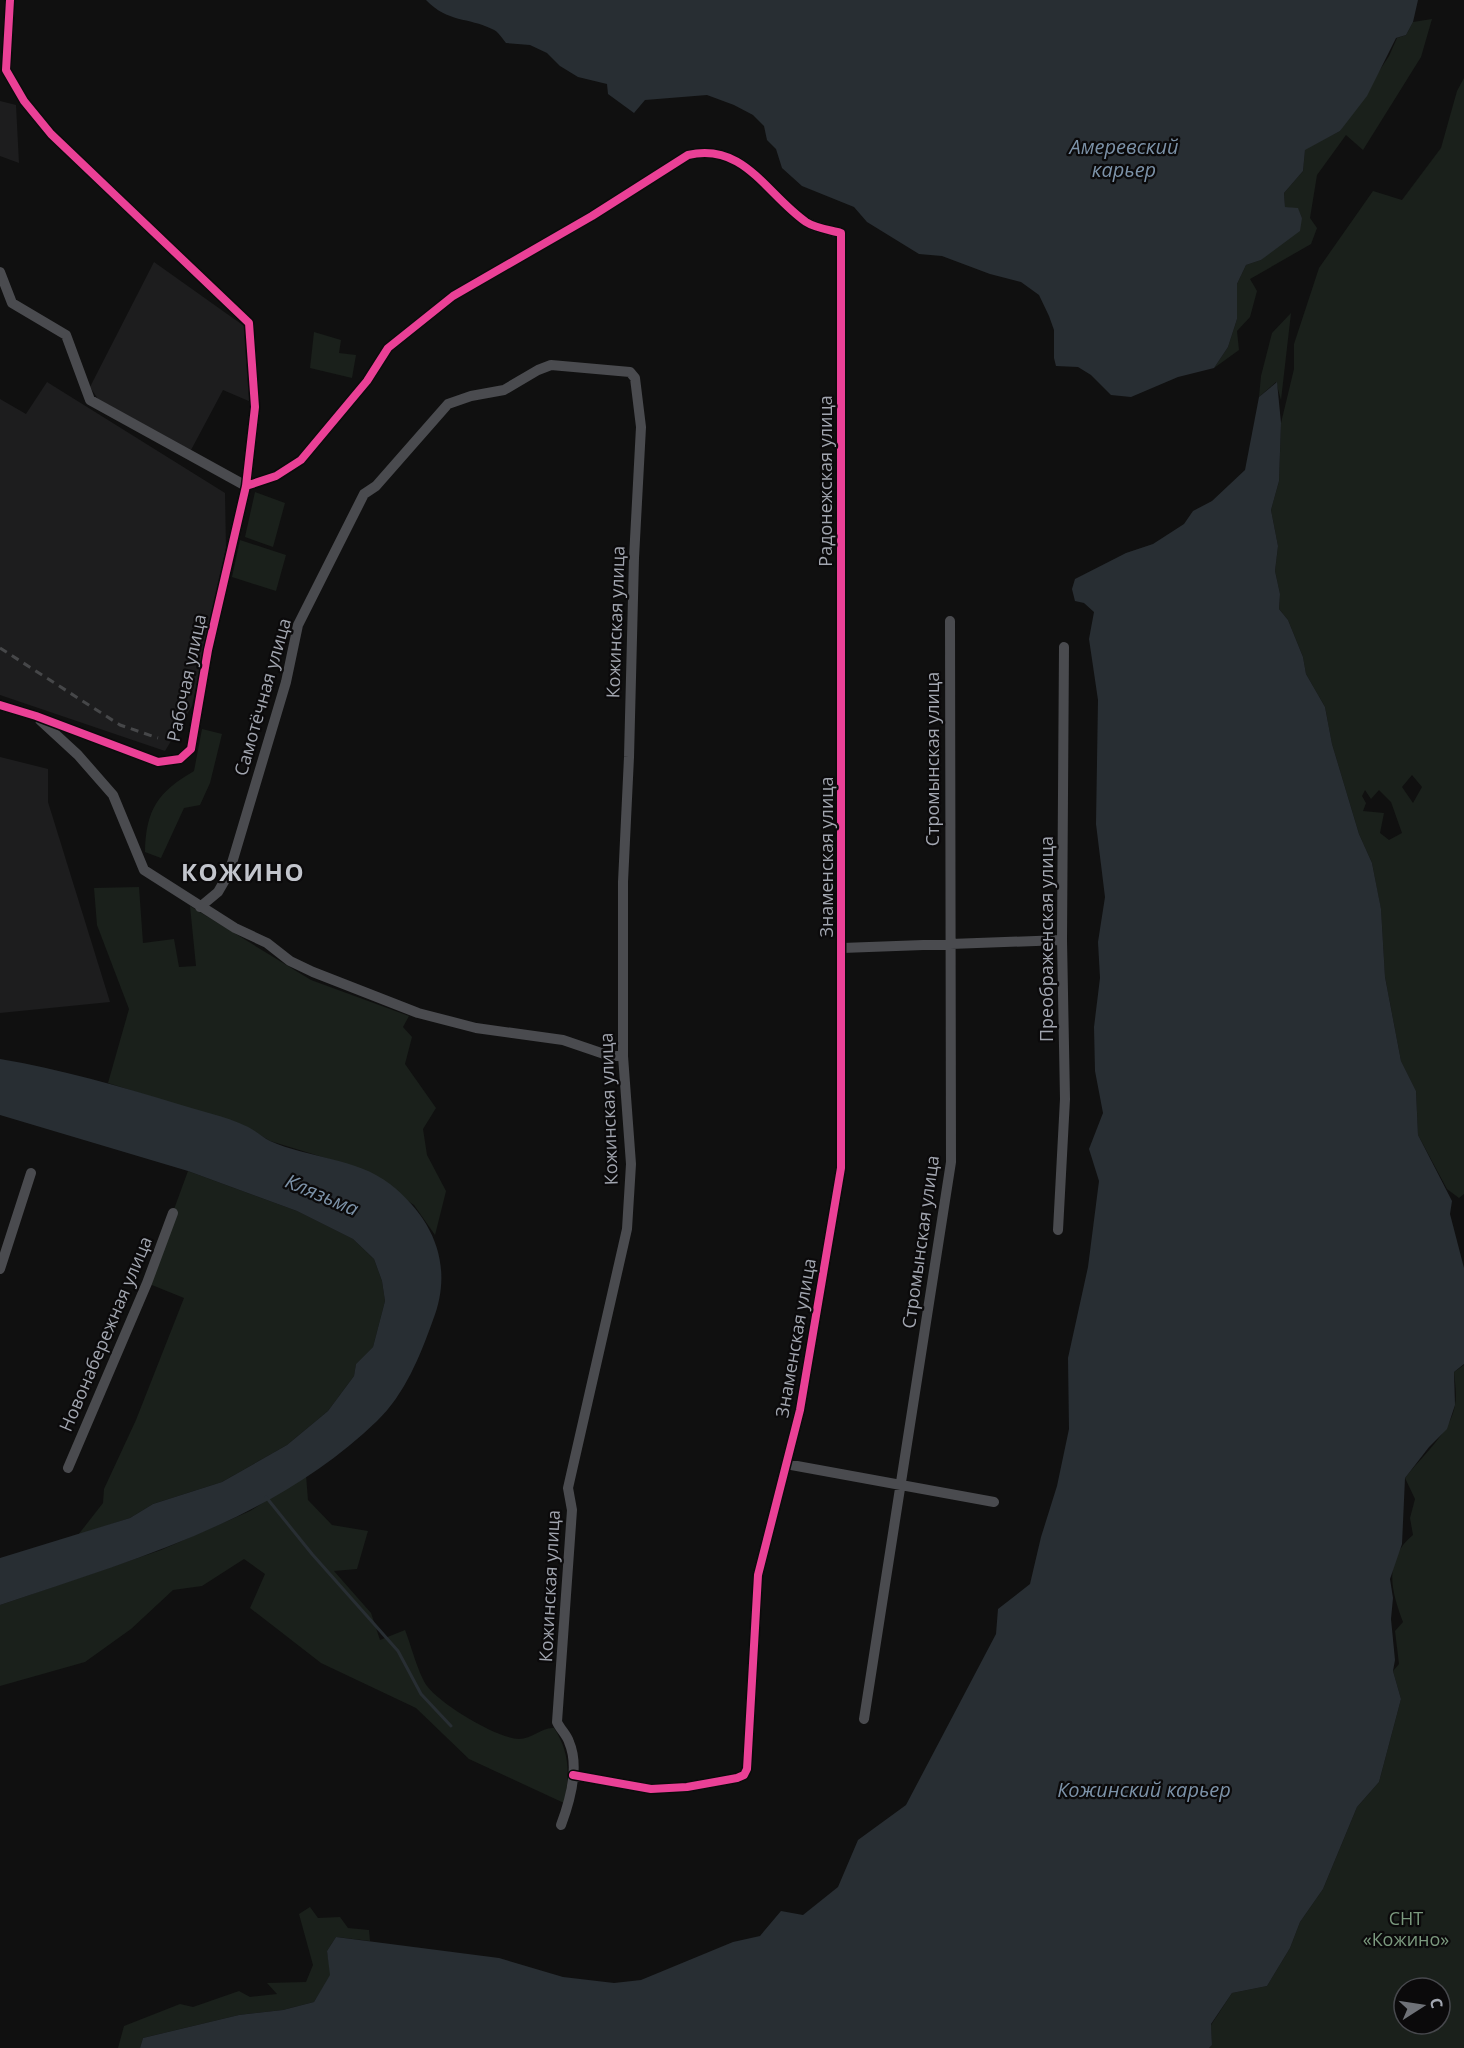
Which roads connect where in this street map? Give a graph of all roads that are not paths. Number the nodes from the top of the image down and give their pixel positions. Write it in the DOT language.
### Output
graph roads {
  1 [pos="10,0"];
  2 [pos="0,272"];
  3 [pos="635,378"];
  4 [pos="246,486"];
  5 [pos="950,621"];
  6 [pos="1065,647"];
  7 [pos="0,705"];
  8 [pos="36,716"];
  9 [pos="842,728"];
  10 [pos="200,907"];
  11 [pos="1062,940"];
  12 [pos="950,945"];
  13 [pos="842,948"];
  14 [pos="622,1056"];
  15 [pos="31,1173"];
  16 [pos="173,1213"];
  17 [pos="1058,1230"];
  18 [pos="0,1269"];
  19 [pos="786,1464"];
  20 [pos="68,1468"];
  21 [pos="900,1486"];
  22 [pos="994,1502"];
  23 [pos="864,1719"];
  24 [pos="573,1775"];
  25 [pos="561,1825"];
  1 -- 4 [label="street, Рабочая улица"];
  2 -- 4 [label="street"];
  3 -- 10 [label="street, Самотёчная улица"];
  3 -- 14 [label="street, Кожинская улица"];
  4 -- 8 [label="street, Рабочая улица"];
  4 -- 9 [label="street, Радонежская улица"];
  5 -- 12 [label="street, Стромынская улица"];
  6 -- 11 [label="street, Преображенская улица"];
  7 -- 8 [label="street, Рабочая улица"];
  8 -- 10 [label="street"];
  9 -- 13 [label="street, Знаменская улица"];
  10 -- 14 [label="street"];
  11 -- 12 [label="street"];
  11 -- 17 [label="street, Преображенская улица"];
  12 -- 13 [label="street"];
  12 -- 21 [label="street, Стромынская улица"];
  13 -- 19 [label="street, Знаменская улица"];
  14 -- 24 [label="street, Кожинская улица"];
  15 -- 18 [label="street"];
  16 -- 20 [label="street, Новонабережная улица"];
  19 -- 21 [label="street"];
  19 -- 24 [label="street, Знаменская улица"];
  21 -- 22 [label="street"];
  21 -- 23 [label="street, Стромынская улица"];
  24 -- 25 [label="street, Кожинская улица"];
}
